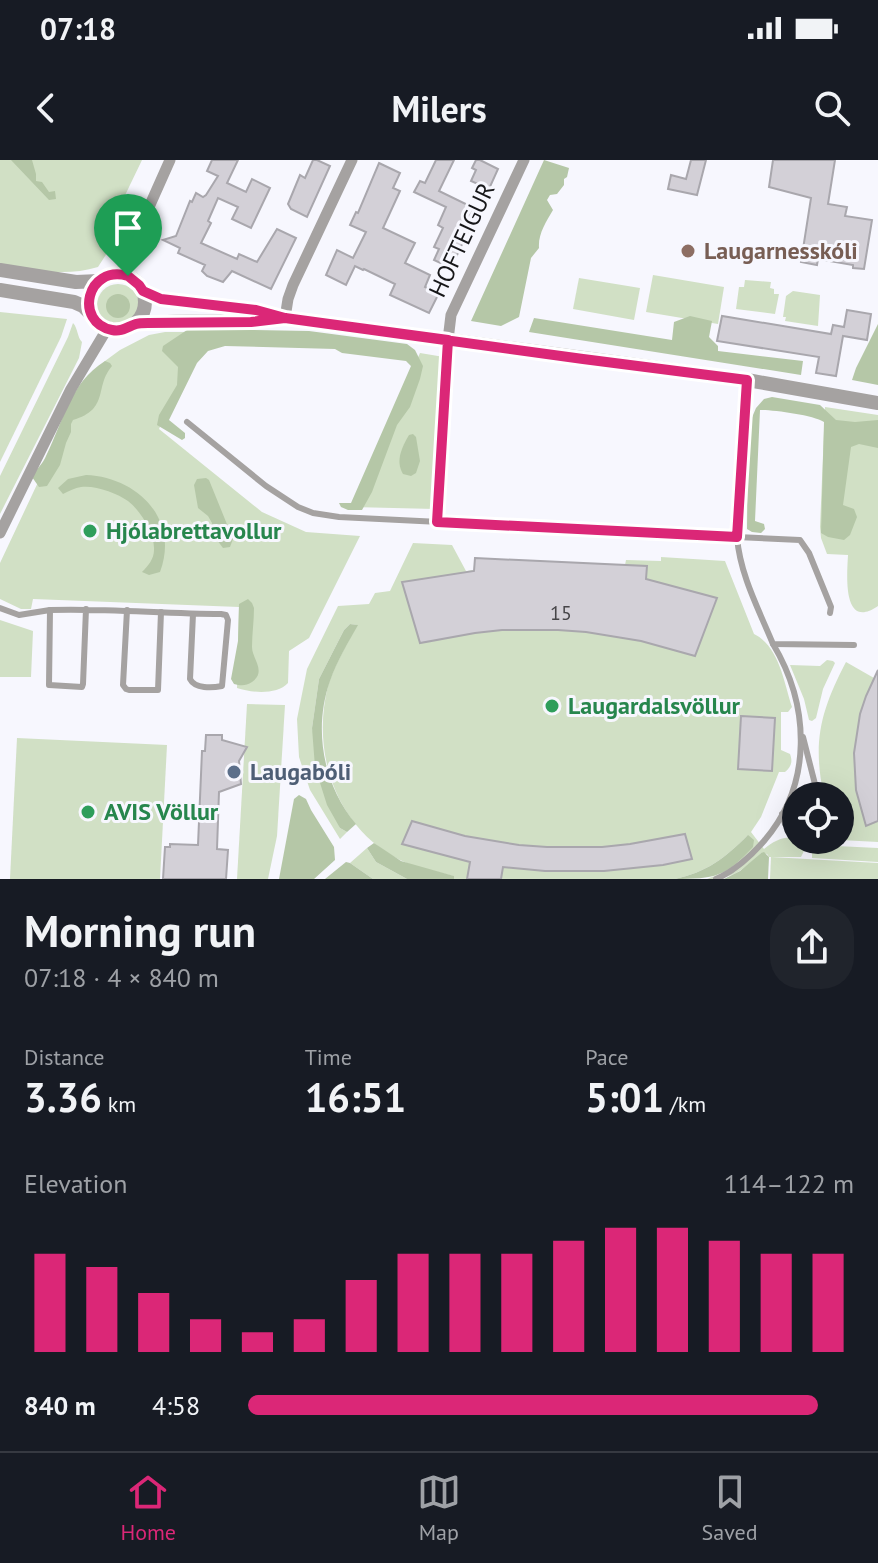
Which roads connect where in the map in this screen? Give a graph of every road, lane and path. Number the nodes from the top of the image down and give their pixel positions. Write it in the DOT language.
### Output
graph roads {
  1 [pos="170,160"];
  2 [pos="352,160"];
  3 [pos="524,160"];
  4 [pos="0,270"];
  5 [pos="121,274"];
  6 [pos="99,281"];
  7 [pos="0,290"];
  8 [pos="143,291"];
  9 [pos="91,314"];
  10 [pos="285,318"];
  11 [pos="135,324"];
  12 [pos="107,329"];
  13 [pos="448,340"];
  14 [pos="747,380"];
  15 [pos="878,403"];
  16 [pos="187,422"];
  17 [pos="437,522"];
  18 [pos="0,533"];
  19 [pos="737,537"];
  20 [pos="0,608"];
  21 [pos="86,609"];
  22 [pos="50,610"];
  23 [pos="127,610"];
  24 [pos="161,612"];
  25 [pos="830,613"];
  26 [pos="193,614"];
  27 [pos="773,644"];
  28 [pos="854,645"];
  29 [pos="801,730"];
  30 [pos="795,782"];
  31 [pos="814,782"];
  32 [pos="782,813"];
  33 [pos="716,879"];
  1 -- 5 [label="street"];
  2 -- 10 [label="street"];
  3 -- 13 [label="street, HOFTEIGUR"];
  4 -- 6 [label="street"];
  5 -- 6 [label="street"];
  5 -- 8 [label="street"];
  6 -- 9 [label="street"];
  7 -- 9 [label="street"];
  8 -- 10 [label="street"];
  8 -- 11 [label="street"];
  9 -- 12 [label="street"];
  10 -- 11 [label="street"];
  10 -- 13 [label="street"];
  11 -- 12 [label="street"];
  12 -- 18 [label="street"];
  13 -- 14 [label="street"];
  13 -- 17 [label="lane"];
  14 -- 15 [label="street"];
  14 -- 19 [label="lane"];
  16 -- 17 [label="lane"];
  17 -- 19 [label="lane"];
  19 -- 25 [label="lane"];
  19 -- 27 [label="lane"];
  20 -- 22 [label="lane"];
  21 -- 22 [label="lane"];
  21 -- 22 [label="lane"];
  21 -- 23 [label="lane"];
  23 -- 24 [label="lane"];
  23 -- 24 [label="lane"];
  24 -- 26 [label="lane"];
  26 -- 26 [label="lane"];
  27 -- 28 [label="lane"];
  27 -- 29 [label="lane"];
  29 -- 30 [label="lane"];
  29 -- 31 [label="lane"];
  32 -- 33 [label="lane"];
}
